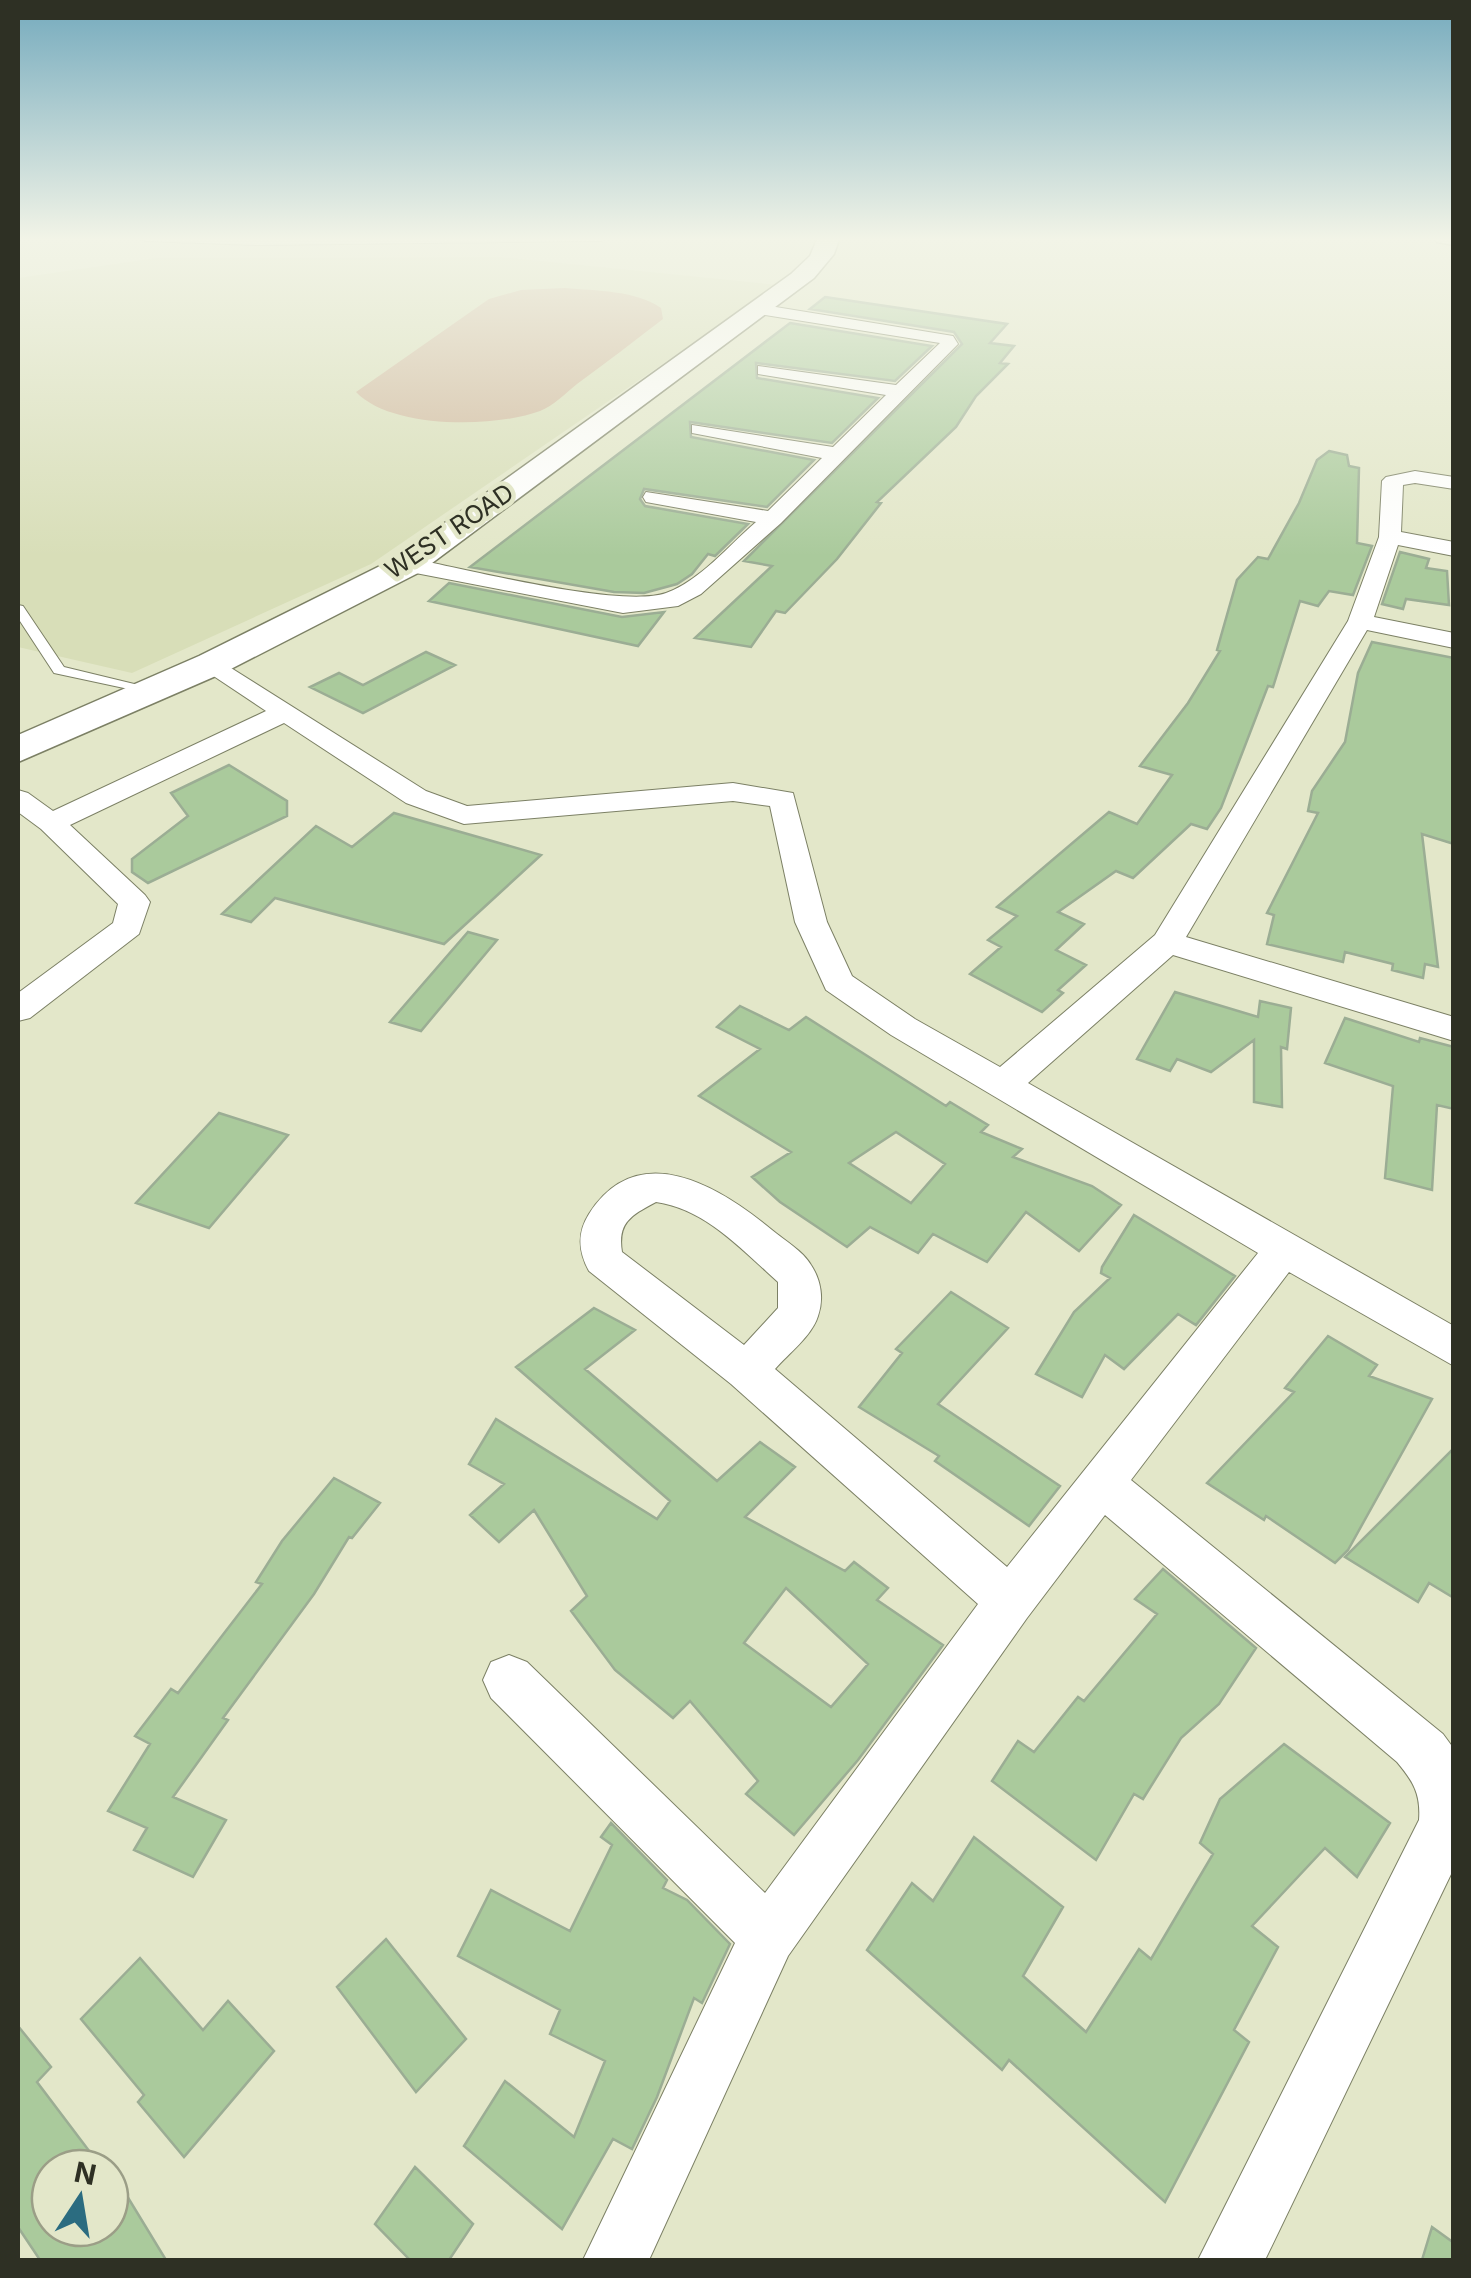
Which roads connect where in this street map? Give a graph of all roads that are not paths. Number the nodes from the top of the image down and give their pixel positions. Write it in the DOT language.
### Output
graph roads {
  1 [pos="711,343"];
  2 [pos="947,343"];
  3 [pos="764,370"];
  4 [pos="902,392"];
  5 [pos="699,429"];
  6 [pos="836,454"];
  7 [pos="1454,483"];
  8 [pos="634,514"];
  9 [pos="773,518"];
  10 [pos="1390,537"];
  11 [pos="1454,549"];
  12 [pos="408,565"];
  13 [pos="18,609"];
  14 [pos="1360,621"];
  15 [pos="1454,641"];
  16 [pos="212,664"];
  17 [pos="152,690"];
  18 [pos="286,712"];
  19 [pos="18,750"];
  20 [pos="18,799"];
  21 [pos="51,823"];
  22 [pos="1167,942"];
  23 [pos="18,1010"];
  24 [pos="1454,1029"];
  25 [pos="1003,1085"];
  26 [pos="1284,1249"];
  27 [pos="1454,1348"];
  28 [pos="746,1371"];
  29 [pos="1104,1486"];
  30 [pos="1010,1601"];
  31 [pos="509,1680"];
  32 [pos="768,1936"];
  33 [pos="616,2260"];
  34 [pos="1230,2260"];
  1 -- 12 [label="street, WEST ROAD"];
  2 -- 4 [label="street"];
  3 -- 4 [label="street"];
  4 -- 6 [label="street"];
  5 -- 6 [label="street"];
  6 -- 9 [label="street"];
  7 -- 10 [label="street"];
  8 -- 9 [label="street"];
  9 -- 12 [label="street"];
  10 -- 11 [label="street"];
  10 -- 14 [label="street"];
  12 -- 16 [label="street, WEST ROAD"];
  13 -- 17 [label="lane"];
  14 -- 15 [label="street"];
  14 -- 22 [label="street"];
  16 -- 17 [label="street, WEST ROAD"];
  16 -- 18 [label="street"];
  17 -- 19 [label="street, WEST ROAD"];
  18 -- 21 [label="street"];
  18 -- 25 [label="street"];
  20 -- 21 [label="street"];
  21 -- 23 [label="street"];
  22 -- 24 [label="street"];
  22 -- 25 [label="street"];
  25 -- 26 [label="street"];
  26 -- 27 [label="street"];
  26 -- 29 [label="street"];
  28 -- 28 [label="street"];
  28 -- 30 [label="street"];
  29 -- 30 [label="street"];
  29 -- 34 [label="street"];
  30 -- 32 [label="street"];
  31 -- 32 [label="street"];
  32 -- 33 [label="street"];
}
